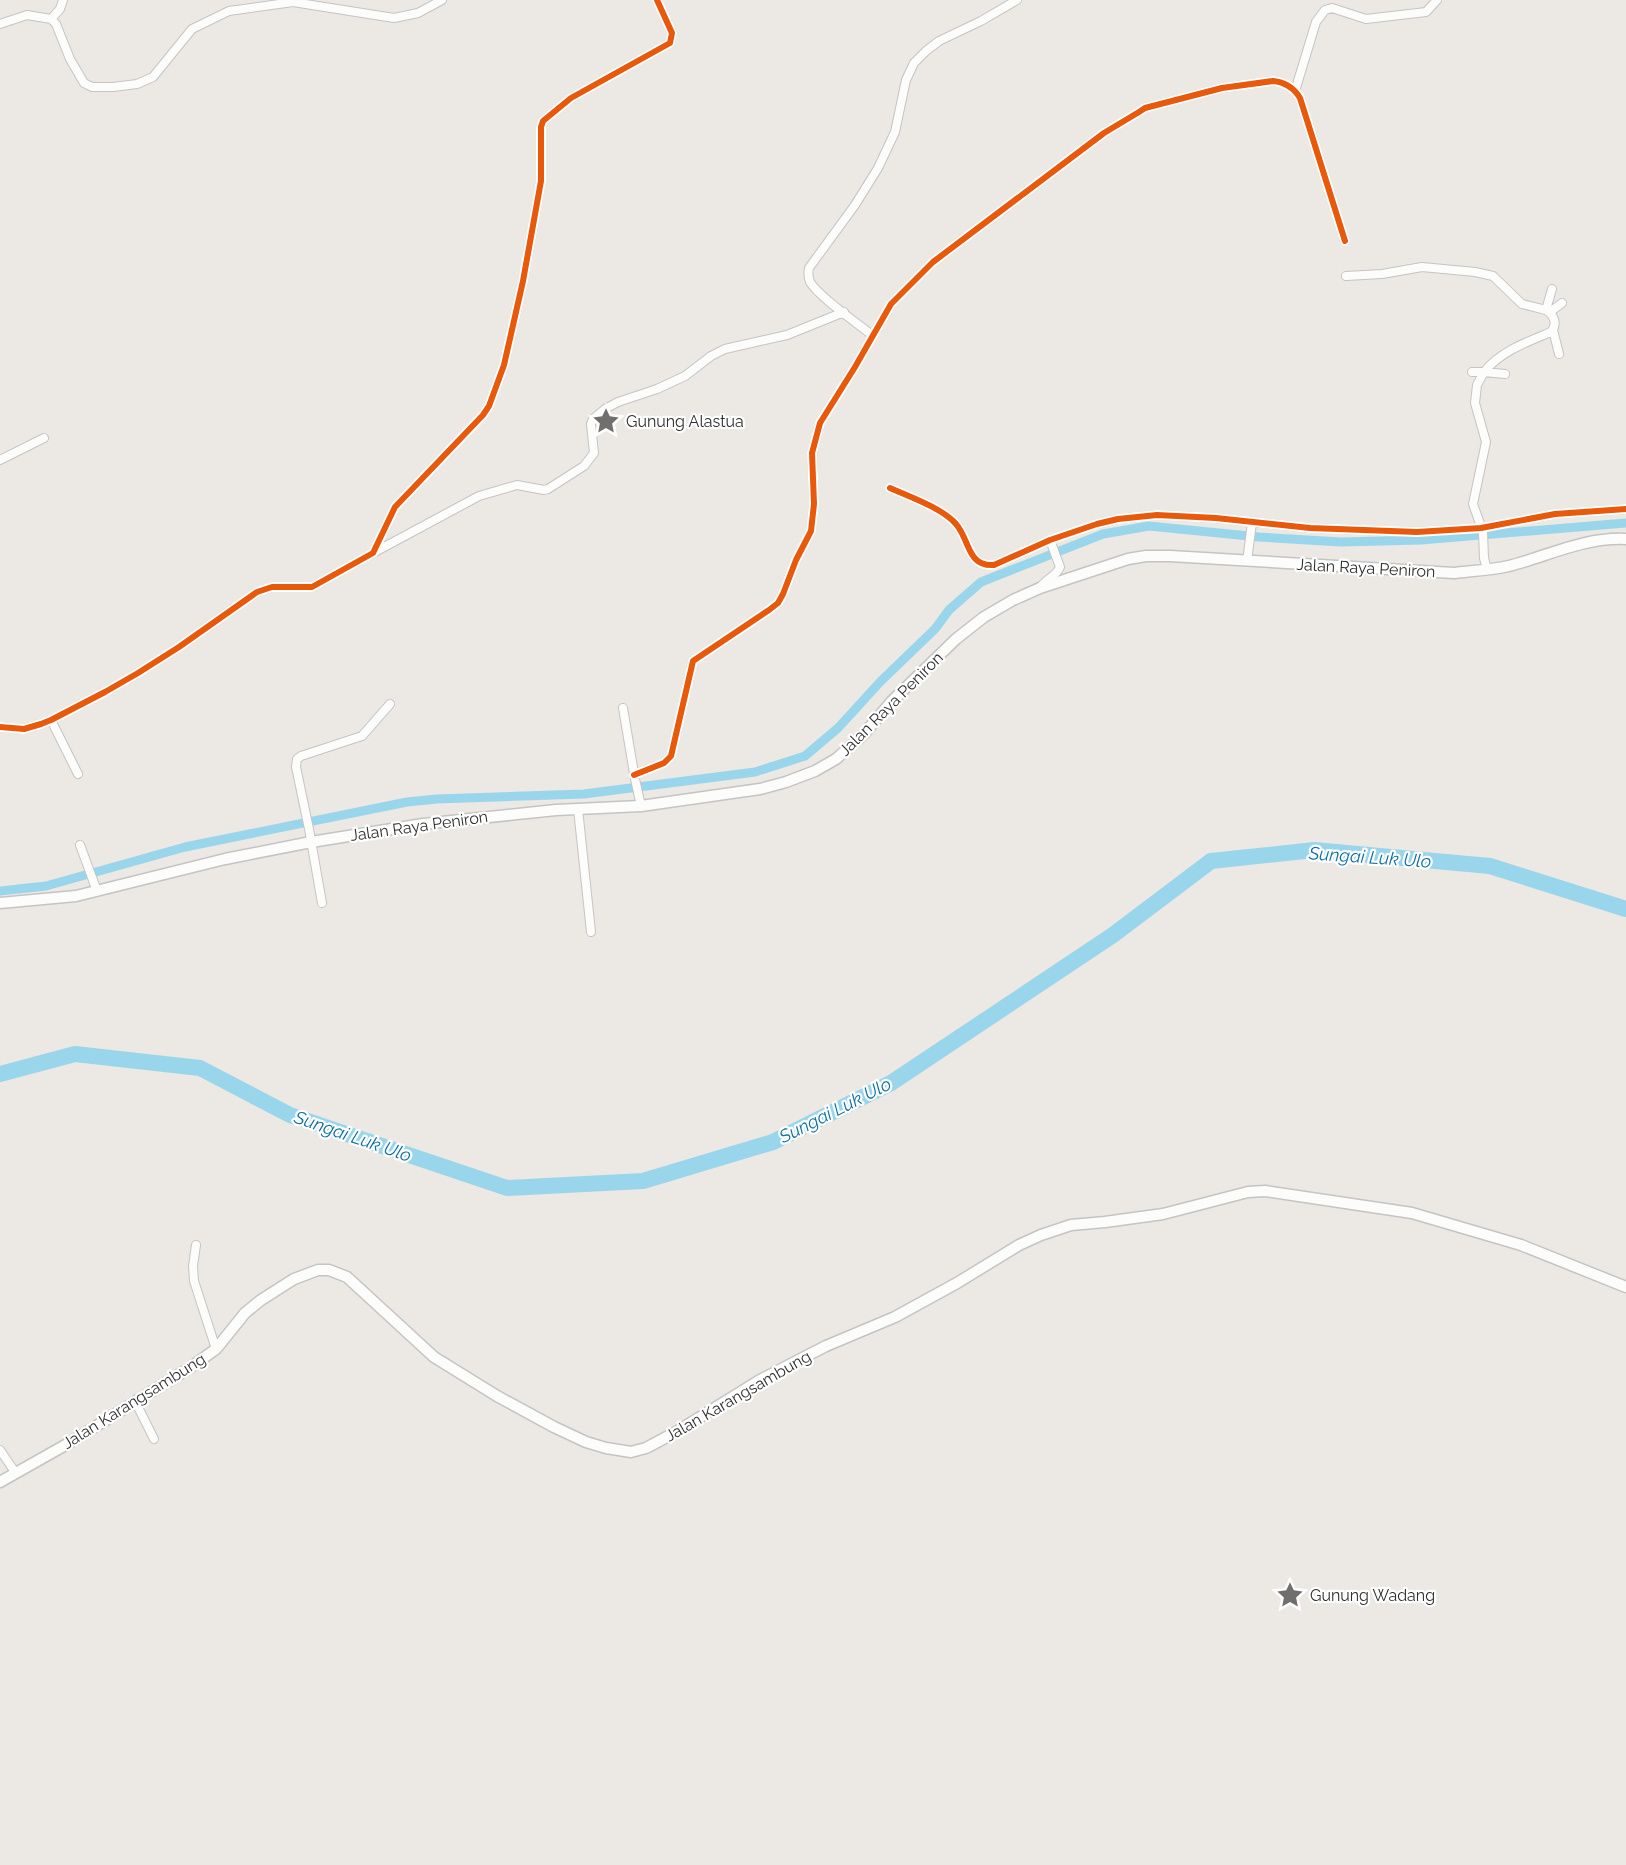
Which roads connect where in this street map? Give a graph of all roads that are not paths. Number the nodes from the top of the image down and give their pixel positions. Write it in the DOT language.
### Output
graph roads {
  1 [pos="63,0"];
  2 [pos="442,0"];
  3 [pos="657,0"];
  4 [pos="1017,0"];
  5 [pos="1437,0"];
  6 [pos="51,19"];
  7 [pos="0,24"];
  8 [pos="1295,91"];
  9 [pos="1345,241"];
  10 [pos="1346,276"];
  11 [pos="1552,289"];
  12 [pos="1562,303"];
  13 [pos="1548,311"];
  14 [pos="844,312"];
  15 [pos="1553,330"];
  16 [pos="872,335"];
  17 [pos="1559,354"];
  18 [pos="1472,372"];
  19 [pos="1484,372"];
  20 [pos="1505,374"];
  21 [pos="44,438"];
  22 [pos="0,460"];
  23 [pos="890,488"];
  24 [pos="1626,508"];
  25 [pos="1252,526"];
  26 [pos="1482,530"];
  27 [pos="1626,539"];
  28 [pos="1051,543"];
  29 [pos="373,553"];
  30 [pos="1247,561"];
  31 [pos="1487,570"];
  32 [pos="1040,588"];
  33 [pos="390,704"];
  34 [pos="623,708"];
  35 [pos="51,720"];
  36 [pos="0,727"];
  37 [pos="78,774"];
  38 [pos="635,777"];
  39 [pos="641,806"];
  40 [pos="578,809"];
  41 [pos="311,842"];
  42 [pos="80,845"];
  43 [pos="95,886"];
  44 [pos="0,903"];
  45 [pos="322,903"];
  46 [pos="591,932"];
  47 [pos="196,1245"];
  48 [pos="1626,1287"];
  49 [pos="216,1349"];
  50 [pos="136,1403"];
  51 [pos="154,1439"];
  52 [pos="0,1450"];
  53 [pos="15,1472"];
  54 [pos="0,1482"];
  1 -- 6 [label="street"];
  2 -- 6 [label="street"];
  3 -- 29 [label="street"];
  4 -- 14 [label="street"];
  5 -- 8 [label="street"];
  6 -- 7 [label="street"];
  8 -- 9 [label="street"];
  8 -- 16 [label="street"];
  10 -- 13 [label="street"];
  11 -- 13 [label="street"];
  12 -- 13 [label="street"];
  13 -- 15 [label="street"];
  14 -- 16 [label="street"];
  14 -- 29 [label="street"];
  15 -- 17 [label="street"];
  15 -- 19 [label="street"];
  16 -- 38 [label="street"];
  18 -- 19 [label="street"];
  19 -- 20 [label="street"];
  19 -- 26 [label="street"];
  21 -- 22 [label="street"];
  23 -- 28 [label="street"];
  24 -- 26 [label="street"];
  25 -- 26 [label="street"];
  25 -- 28 [label="street"];
  25 -- 30 [label="street"];
  26 -- 31 [label="street"];
  27 -- 31 [label="main road, Jalan Raya Peniron"];
  28 -- 32 [label="street"];
  29 -- 35 [label="street"];
  30 -- 31 [label="main road, Jalan Raya Peniron"];
  30 -- 32 [label="main road, Jalan Raya Peniron"];
  32 -- 39 [label="main road, Jalan Raya Peniron"];
  33 -- 41 [label="street"];
  34 -- 38 [label="street"];
  35 -- 36 [label="street"];
  35 -- 37 [label="street"];
  38 -- 39 [label="street"];
  39 -- 40 [label="main road, Jalan Raya Peniron"];
  40 -- 41 [label="main road, Jalan Raya Peniron"];
  40 -- 46 [label="street"];
  41 -- 43 [label="main road, Jalan Raya Peniron"];
  41 -- 45 [label="street"];
  42 -- 43 [label="street"];
  43 -- 44 [label="main road, Jalan Raya Peniron"];
  47 -- 49 [label="street"];
  48 -- 49 [label="main road, Jalan Karangsambung"];
  49 -- 50 [label="main road, Jalan Karangsambung"];
  50 -- 51 [label="street"];
  50 -- 53 [label="main road, Jalan Karangsambung"];
  52 -- 53 [label="street"];
  53 -- 54 [label="main road, Jalan Karangsambung"];
}
